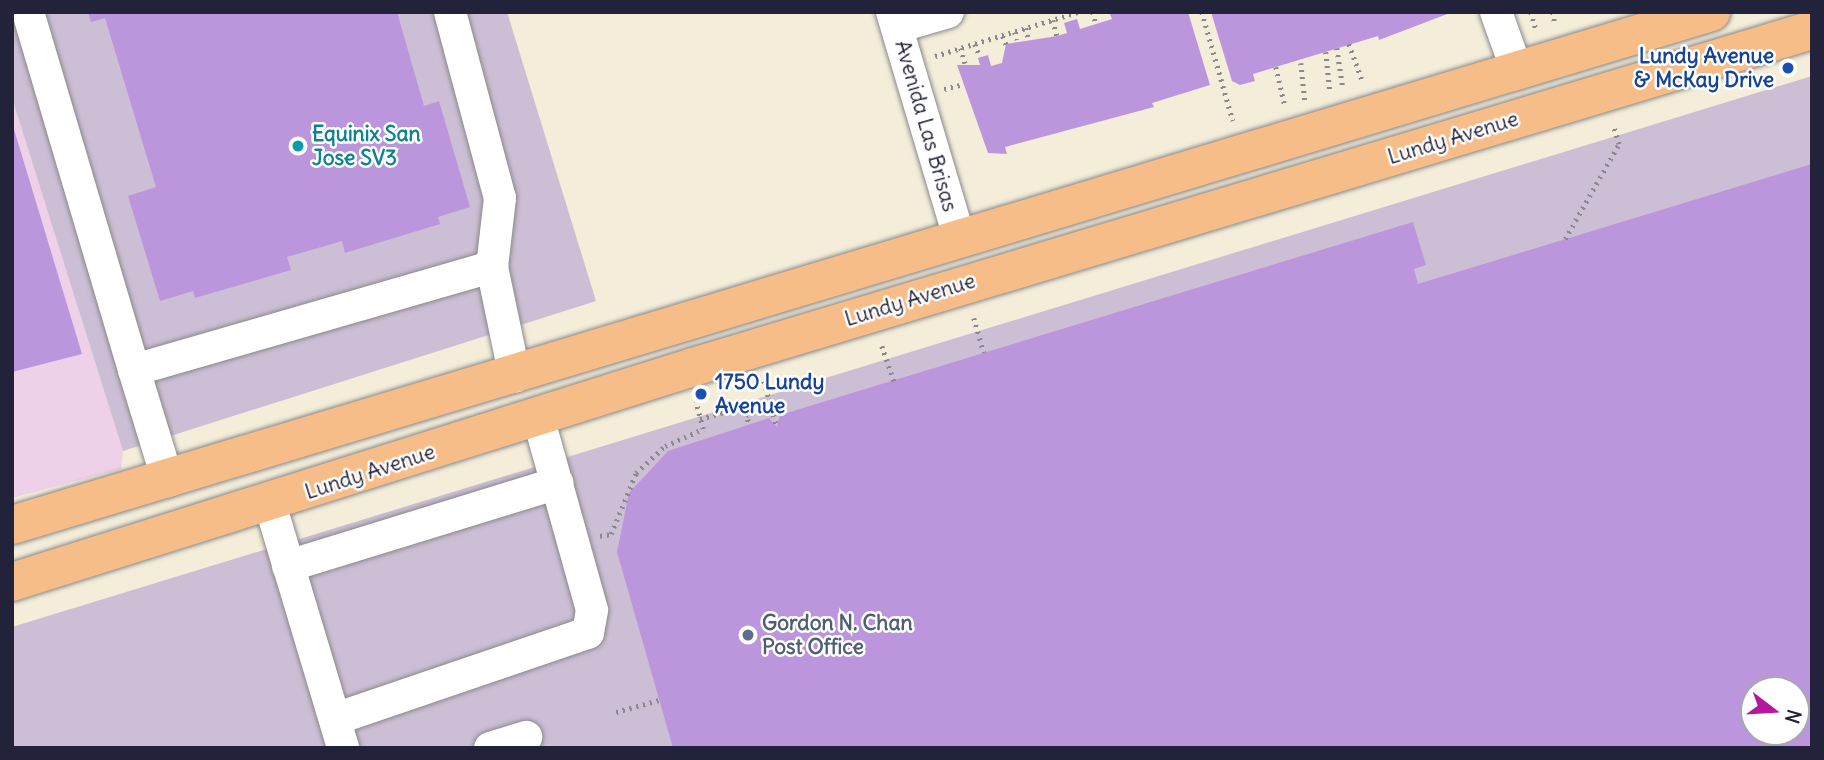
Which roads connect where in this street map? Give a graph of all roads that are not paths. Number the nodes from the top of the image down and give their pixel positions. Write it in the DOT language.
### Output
graph roads {
  1 [pos="29,12"];
  2 [pos="450,12"];
  3 [pos="948,12"];
  4 [pos="1496,12"];
  5 [pos="1711,12"];
  6 [pos="894,20"];
  7 [pos="1812,30"];
  8 [pos="1517,71"];
  9 [pos="1297,114"];
  10 [pos="960,240"];
  11 [pos="1030,264"];
  12 [pos="492,267"];
  13 [pos="780,293"];
  14 [pos="134,370"];
  15 [pos="515,376"];
  16 [pos="538,417"];
  17 [pos="168,481"];
  18 [pos="557,483"];
  19 [pos="270,504"];
  20 [pos="12,525"];
  21 [pos="288,566"];
  22 [pos="12,582"];
  23 [pos="339,734"];
  24 [pos="526,737"];
  25 [pos="490,748"];
  1 -- 14 [label="street"];
  2 -- 12 [label="street"];
  3 -- 6 [label="street"];
  4 -- 8 [label="street"];
  5 -- 8 [label="main road, Lundy Avenue"];
  6 -- 10 [label="street, Avenida Las Brisas"];
  7 -- 11 [label="main road, Lundy Avenue"];
  8 -- 9 [label="main road, Lundy Avenue"];
  9 -- 10 [label="main road, Lundy Avenue"];
  9 -- 11 [label="main road"];
  10 -- 13 [label="main road, Lundy Avenue"];
  11 -- 16 [label="main road, Lundy Avenue"];
  12 -- 14 [label="street"];
  12 -- 15 [label="street"];
  13 -- 15 [label="main road, Lundy Avenue"];
  13 -- 16 [label="main road"];
  14 -- 17 [label="street"];
  15 -- 17 [label="main road, Lundy Avenue"];
  15 -- 19 [label="main road"];
  16 -- 18 [label="street"];
  16 -- 19 [label="main road, Lundy Avenue"];
  17 -- 20 [label="main road, Lundy Avenue"];
  18 -- 21 [label="street"];
  18 -- 23 [label="street"];
  19 -- 21 [label="street"];
  19 -- 22 [label="main road, Lundy Avenue"];
  21 -- 23 [label="street"];
  24 -- 25 [label="street"];
}
